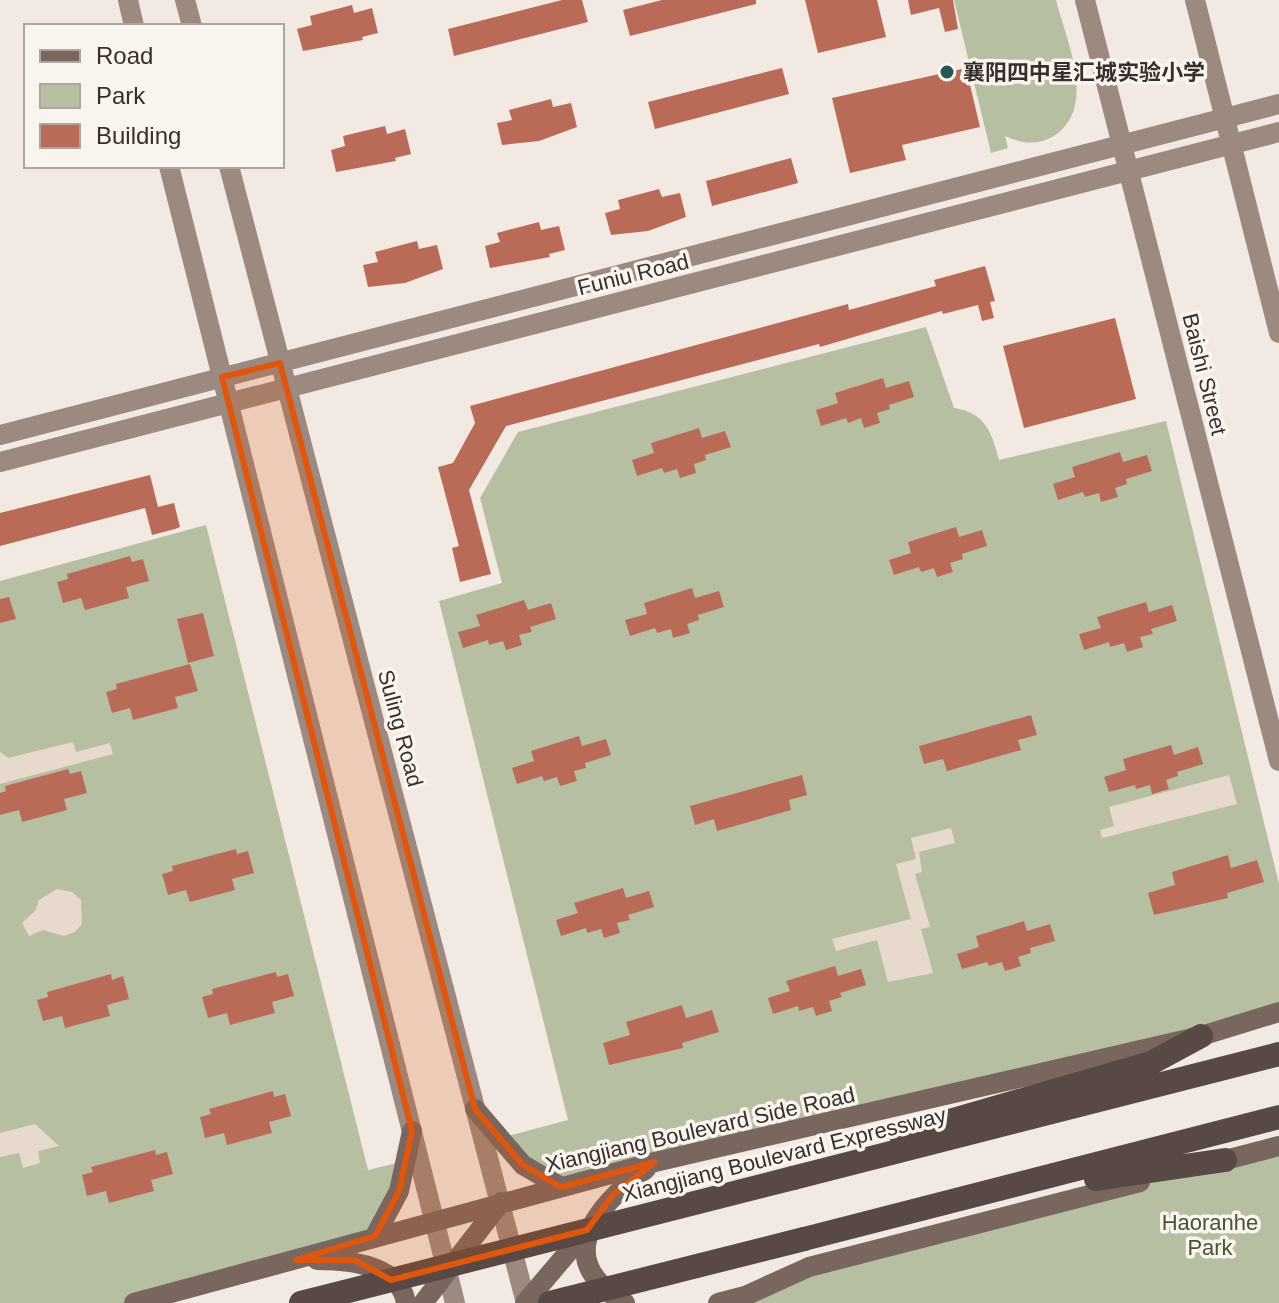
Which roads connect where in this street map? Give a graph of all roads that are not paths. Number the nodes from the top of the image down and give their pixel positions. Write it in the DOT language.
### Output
graph roads {
  1 [pos="128,0"];
  2 [pos="185,0"];
  3 [pos="1085,0"];
  4 [pos="1195,0"];
  5 [pos="134,24"];
  6 [pos="191,24"];
  7 [pos="1279,104"];
  8 [pos="1225,118"];
  9 [pos="1279,132"];
  10 [pos="1122,144"];
  11 [pos="1231,145"];
  12 [pos="170,168"];
  13 [pos="230,168"];
  14 [pos="1129,171"];
  15 [pos="1279,333"];
  16 [pos="280,363"];
  17 [pos="222,377"];
  18 [pos="287,388"];
  19 [pos="229,403"];
  20 [pos="0,435"];
  21 [pos="0,462"];
  22 [pos="1279,761"];
  23 [pos="1279,1012"];
  24 [pos="1201,1036"];
  25 [pos="1279,1054"];
  26 [pos="475,1109"];
  27 [pos="1279,1117"];
  28 [pos="412,1131"];
  29 [pos="1279,1146"];
  30 [pos="1225,1160"];
  31 [pos="655,1162"];
  32 [pos="857,1163"];
  33 [pos="561,1187"];
  34 [pos="501,1202"];
  35 [pos="898,1215"];
  36 [pos="434,1220"];
  37 [pos="594,1221"];
  38 [pos="375,1236"];
  39 [pos="296,1260"];
  40 [pos="447,1271"];
  41 [pos="134,1303"];
  42 [pos="301,1303"];
  43 [pos="406,1303"];
  44 [pos="423,1303"];
  45 [pos="455,1303"];
  46 [pos="526,1303"];
  47 [pos="550,1303"];
  48 [pos="625,1303"];
  49 [pos="718,1303"];
  1 -- 5 [label="street"];
  2 -- 6 [label="street"];
  3 -- 10 [label="street, Baishi Street"];
  4 -- 8 [label="street"];
  7 -- 8 [label="street"];
  8 -- 10 [label="street"];
  8 -- 11 [label="street"];
  9 -- 11 [label="street, Funiu Road"];
  10 -- 14 [label="street, Baishi Street"];
  10 -- 16 [label="street"];
  11 -- 14 [label="street, Funiu Road"];
  11 -- 15 [label="street"];
  12 -- 17 [label="street"];
  13 -- 16 [label="street, Suling Road"];
  14 -- 18 [label="street, Funiu Road"];
  14 -- 22 [label="street, Baishi Street"];
  16 -- 17 [label="street"];
  16 -- 18 [label="street, Suling Road"];
  17 -- 19 [label="street"];
  17 -- 20 [label="street"];
  18 -- 19 [label="street, Funiu Road"];
  18 -- 26 [label="street, Suling Road"];
  19 -- 21 [label="street, Funiu Road"];
  19 -- 28 [label="street"];
  23 -- 24 [label="main road, Xiangjiang Boulevard Side Road"];
  24 -- 31 [label="main road, Xiangjiang Boulevard Side Road"];
  24 -- 32 [label="highway"];
  25 -- 32 [label="highway, Xiangjiang Boulevard Expressway"];
  26 -- 33 [label="main road"];
  26 -- 34 [label="street, Suling Road"];
  27 -- 35 [label="highway"];
  28 -- 36 [label="street"];
  28 -- 38 [label="main road"];
  29 -- 30 [label="main road"];
  30 -- 35 [label="highway"];
  30 -- 49 [label="main road"];
  31 -- 33 [label="main road, Xiangjiang Boulevard Side Road"];
  31 -- 37 [label="main road"];
  32 -- 42 [label="highway, Xiangjiang Boulevard Expressway, bridge"];
  33 -- 34 [label="main road, Xiangjiang Boulevard Side Road"];
  34 -- 36 [label="main road, Xiangjiang Boulevard Side Road"];
  34 -- 40 [label="main road"];
  34 -- 46 [label="street, Suling Road"];
  35 -- 47 [label="highway, bridge"];
  36 -- 38 [label="main road, Xiangjiang Boulevard Side Road"];
  36 -- 40 [label="street"];
  37 -- 46 [label="main road"];
  37 -- 48 [label="main road"];
  38 -- 39 [label="main road, Xiangjiang Boulevard Side Road"];
  39 -- 41 [label="main road, Xiangjiang Boulevard Side Road"];
  39 -- 43 [label="main road"];
  40 -- 44 [label="main road"];
  40 -- 45 [label="street"];
}
